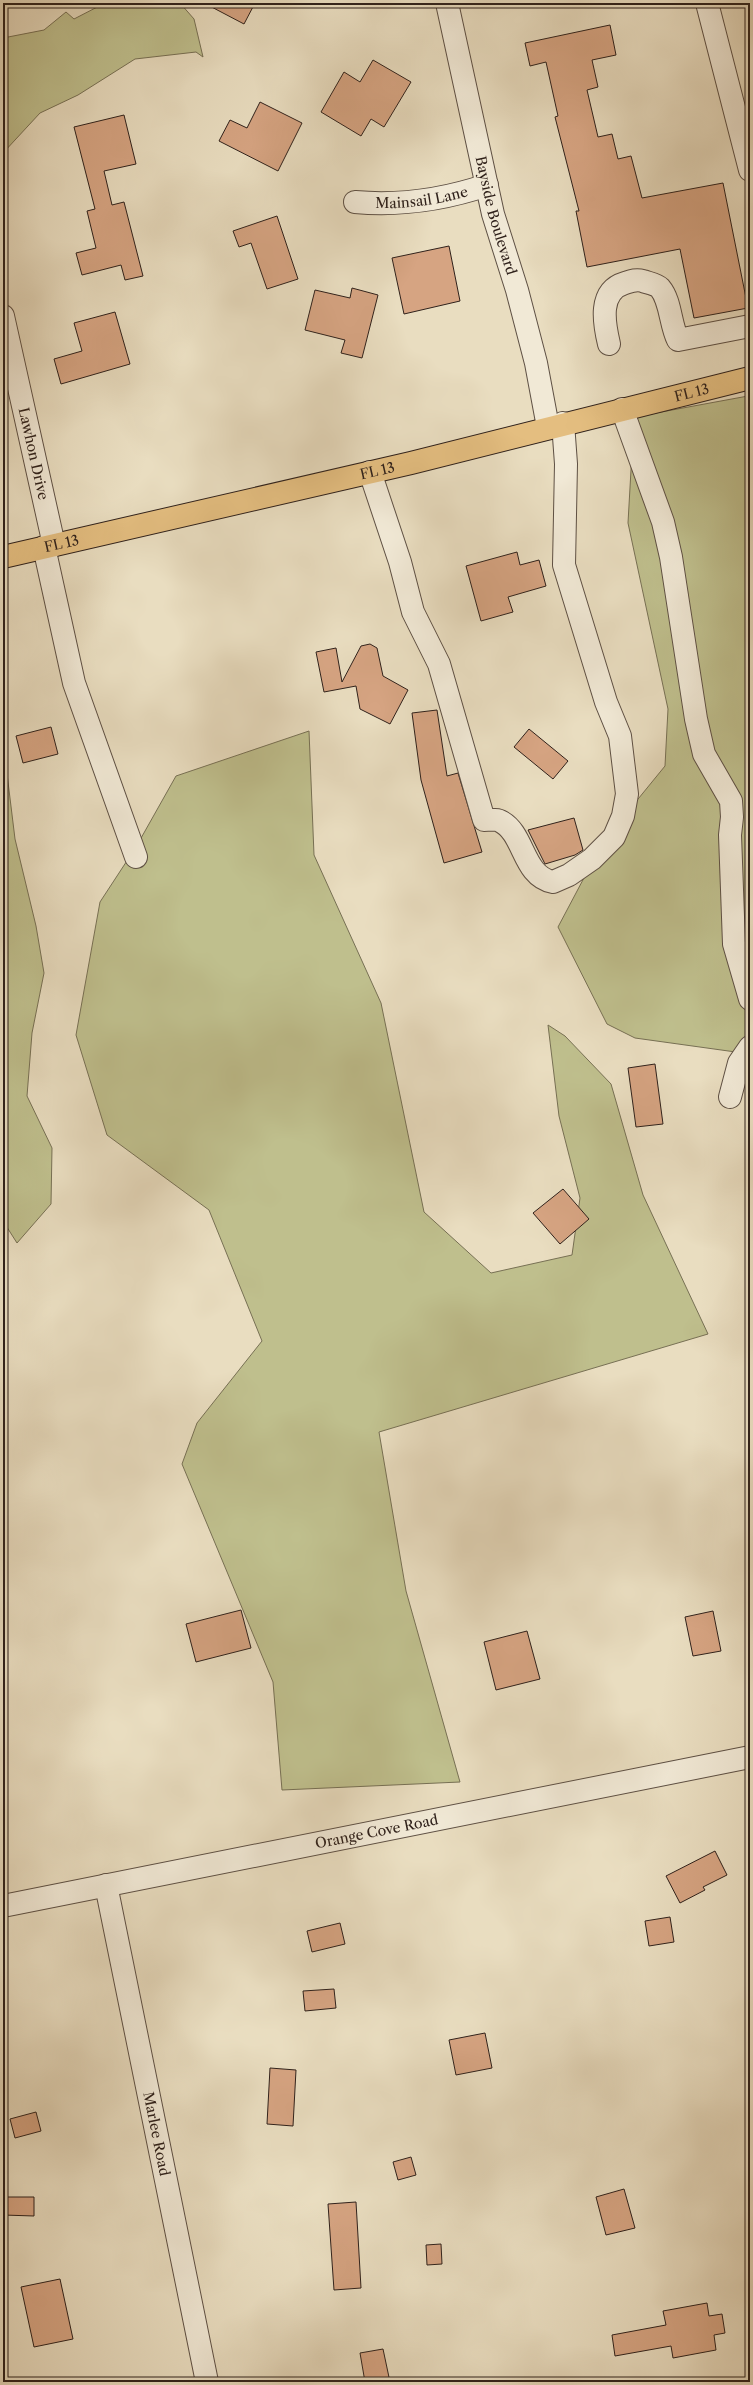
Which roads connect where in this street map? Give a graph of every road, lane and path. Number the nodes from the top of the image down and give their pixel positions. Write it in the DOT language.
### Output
graph roads {
  1 [pos="447,3"];
  2 [pos="707,3"];
  3 [pos="750,170"];
  4 [pos="487,185"];
  5 [pos="355,202"];
  6 [pos="3,316"];
  7 [pos="750,326"];
  8 [pos="609,344"];
  9 [pos="750,378"];
  10 [pos="622,408"];
  11 [pos="556,425"];
  12 [pos="370,472"];
  13 [pos="49,546"];
  14 [pos="3,557"];
  15 [pos="136,857"];
  16 [pos="750,999"];
  17 [pos="750,1047"];
  18 [pos="730,1097"];
  19 [pos="750,1757"];
  20 [pos="106,1886"];
  21 [pos="3,1906"];
  22 [pos="207,2382"];
  1 -- 4 [label="street, Bayside Boulevard"];
  2 -- 3 [label="street"];
  4 -- 5 [label="street, Mainsail Lane"];
  4 -- 11 [label="street, Bayside Boulevard"];
  6 -- 13 [label="street, Lawhon Drive"];
  7 -- 8 [label="street"];
  9 -- 10 [label="main road, FL 13"];
  10 -- 11 [label="main road, FL 13"];
  10 -- 16 [label="street"];
  11 -- 12 [label="main road, FL 13"];
  11 -- 12 [label="street, Bayside Boulevard"];
  12 -- 13 [label="main road, FL 13"];
  13 -- 14 [label="main road, FL 13"];
  13 -- 15 [label="street, Lawhon Drive"];
  17 -- 18 [label="street"];
  19 -- 20 [label="street, Orange Cove Road"];
  20 -- 21 [label="street, Orange Cove Road"];
  20 -- 22 [label="street, Marlee Road"];
}
